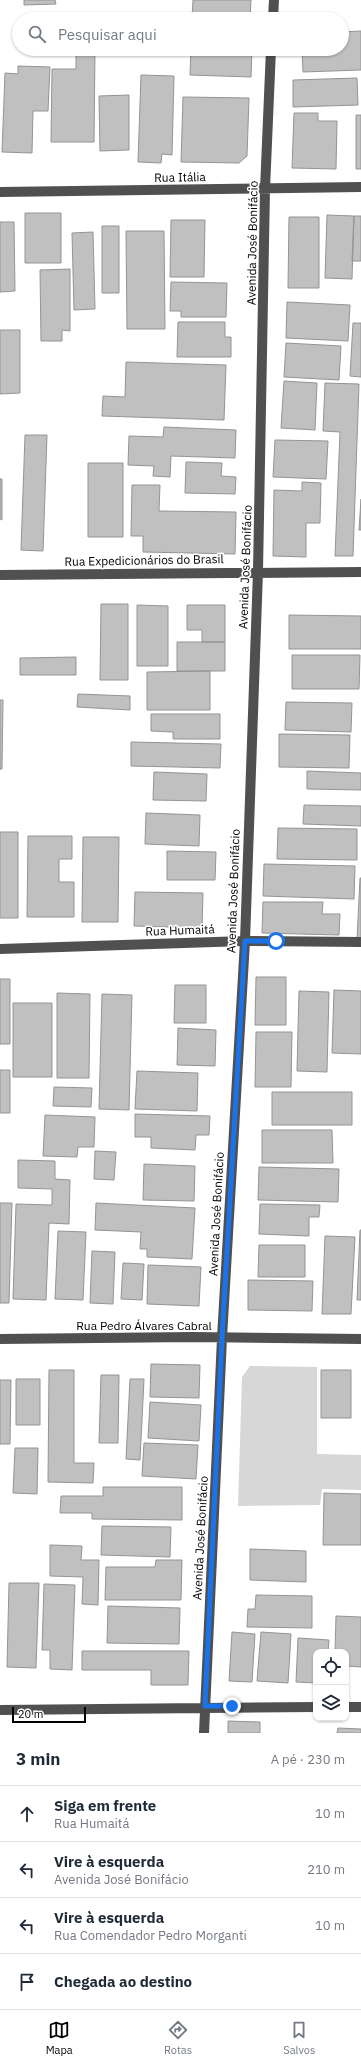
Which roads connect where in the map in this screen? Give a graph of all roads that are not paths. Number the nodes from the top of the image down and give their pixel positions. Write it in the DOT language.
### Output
graph roads {
  1 [pos="274,0"];
  2 [pos="273,12"];
  3 [pos="271,56"];
  4 [pos="361,187"];
  5 [pos="265,189"];
  6 [pos="0,192"];
  7 [pos="258,572"];
  8 [pos="361,572"];
  9 [pos="0,575"];
  10 [pos="245,941"];
  11 [pos="361,942"];
  12 [pos="0,949"];
  13 [pos="0,1338"];
  14 [pos="222,1338"];
  15 [pos="361,1339"];
  16 [pos="205,1706"];
  17 [pos="313,1707"];
  18 [pos="349,1707"];
  19 [pos="361,1707"];
  20 [pos="0,1710"];
  21 [pos="204,1733"];
  1 -- 2 [label="street"];
  3 -- 5 [label="street, Avenida José Bonifácio"];
  4 -- 5 [label="street, Rua Itália"];
  5 -- 6 [label="street, Rua Itália"];
  5 -- 7 [label="street, Avenida José Bonifácio"];
  7 -- 8 [label="street, Rua Expedicionários do Brasil"];
  7 -- 9 [label="street, Rua Expedicionários do Brasil"];
  7 -- 10 [label="street, Avenida José Bonifácio"];
  10 -- 11 [label="street, Rua Humaitá"];
  10 -- 12 [label="street, Rua Humaitá"];
  10 -- 14 [label="street, Avenida José Bonifácio"];
  13 -- 14 [label="street, Rua Pedro Álvares Cabral"];
  14 -- 15 [label="street, Rua Pedro Álvares Cabral"];
  14 -- 16 [label="street, Avenida José Bonifácio"];
  16 -- 17 [label="street"];
  16 -- 20 [label="street"];
  16 -- 21 [label="street, Avenida José Bonifácio"];
  18 -- 19 [label="street"];
}
